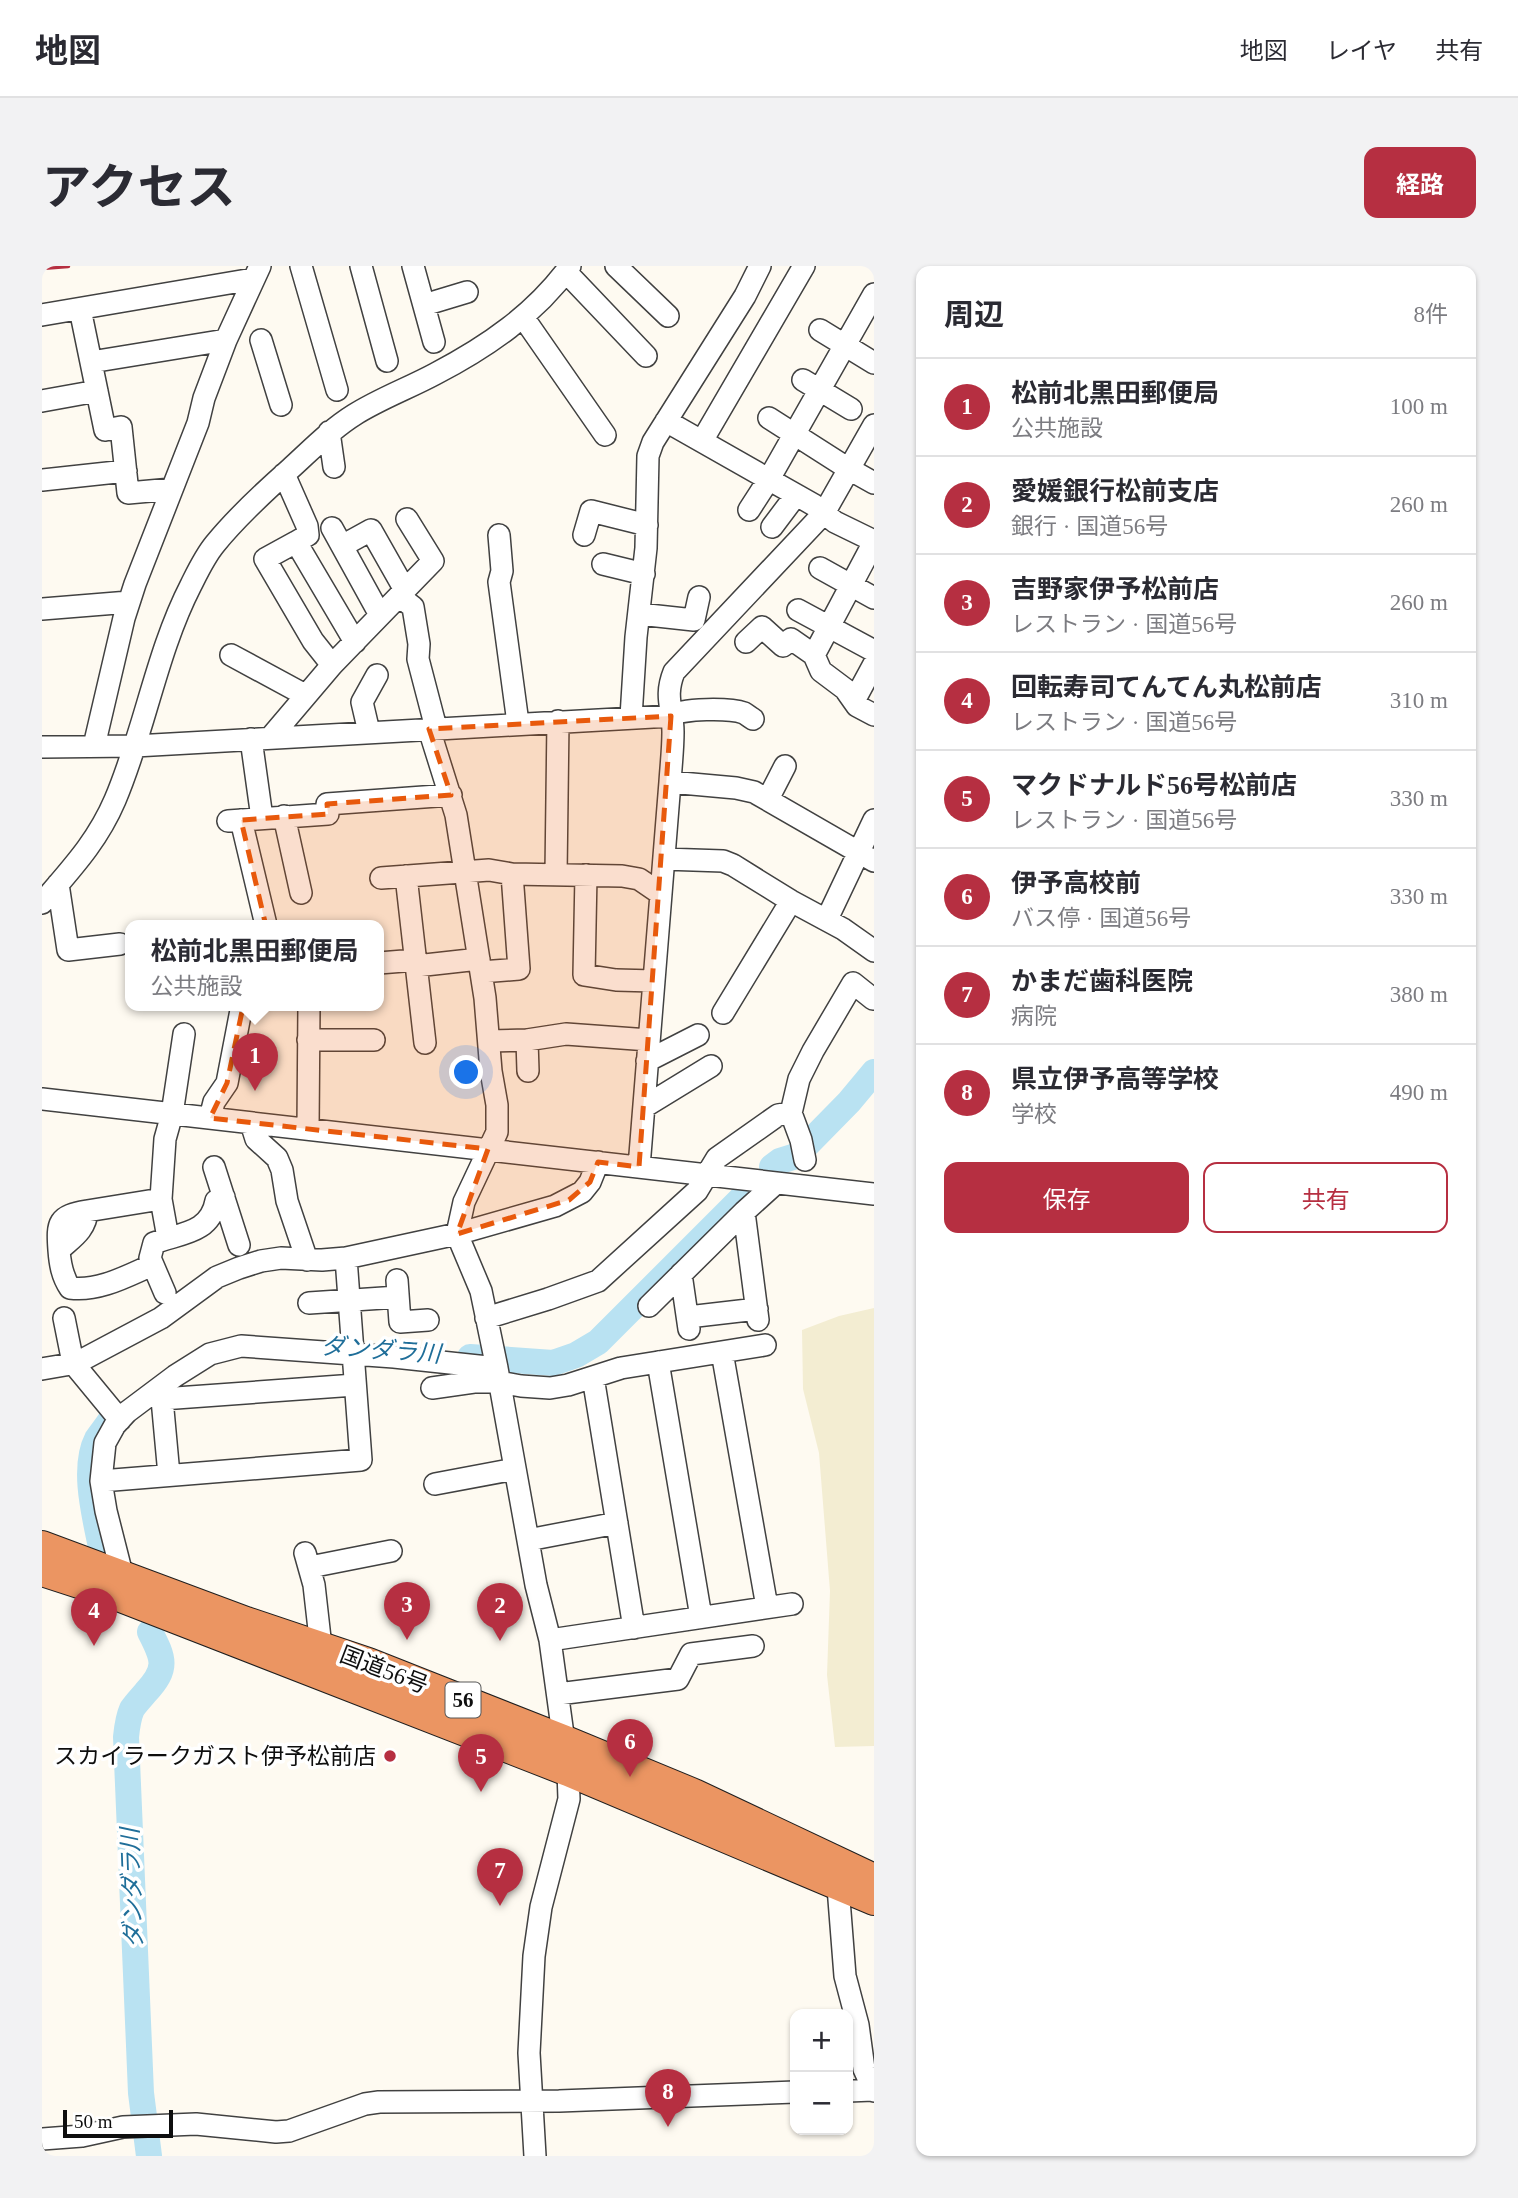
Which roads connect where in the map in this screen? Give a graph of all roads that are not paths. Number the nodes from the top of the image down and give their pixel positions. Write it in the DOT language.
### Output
graph roads {
  1 [pos="301,266"];
  2 [pos="361,266"];
  3 [pos="413,266"];
  4 [pos="616,266"];
  5 [pos="760,266"];
  6 [pos="804,266"];
  7 [pos="568,269"];
  8 [pos="257,272"];
  9 [pos="467,292"];
  10 [pos="869,296"];
  11 [pos="424,305"];
  12 [pos="79,309"];
  13 [pos="42,315"];
  14 [pos="668,316"];
  15 [pos="523,317"];
  16 [pos="820,330"];
  17 [pos="229,335"];
  18 [pos="434,342"];
  19 [pos="845,345"];
  20 [pos="646,356"];
  21 [pos="387,361"];
  22 [pos="90,362"];
  23 [pos="874,363"];
  24 [pos="811,385"];
  25 [pos="337,390"];
  26 [pos="97,391"];
  27 [pos="42,401"];
  28 [pos="281,405"];
  29 [pos="851,409"];
  30 [pos="769,418"];
  31 [pos="666,421"];
  32 [pos="874,425"];
  33 [pos="329,432"];
  34 [pos="605,435"];
  35 [pos="794,435"];
  36 [pos="702,441"];
  37 [pos="845,466"];
  38 [pos="334,467"];
  39 [pos="126,471"];
  40 [pos="284,474"];
  41 [pos="769,479"];
  42 [pos="42,480"];
  43 [pos="874,483"];
  44 [pos="172,489"];
  45 [pos="796,495"];
  46 [pos="749,510"];
  47 [pos="824,513"];
  48 [pos="407,519"];
  49 [pos="647,525"];
  50 [pos="772,527"];
  51 [pos="499,535"];
  52 [pos="584,535"];
  53 [pos="296,542"];
  54 [pos="874,542"];
  55 [pos="603,564"];
  56 [pos="820,568"];
  57 [pos="644,574"];
  58 [pos="851,585"];
  59 [pos="402,593"];
  60 [pos="699,597"];
  61 [pos="874,598"];
  62 [pos="129,602"];
  63 [pos="42,609"];
  64 [pos="798,610"];
  65 [pos="639,614"];
  66 [pos="380,615"];
  67 [pos="828,628"];
  68 [pos="355,642"];
  69 [pos="746,642"];
  70 [pos="874,651"];
  71 [pos="231,655"];
  72 [pos="814,655"];
  73 [pos="332,665"];
  74 [pos="874,665"];
  75 [pos="377,675"];
  76 [pos="305,695"];
  77 [pos="854,701"];
  78 [pos="874,715"];
  79 [pos="671,716"];
  80 [pos="631,717"];
  81 [pos="753,719"];
  82 [pos="558,721"];
  83 [pos="518,723"];
  84 [pos="433,728"];
  85 [pos="369,732"];
  86 [pos="260,739"];
  87 [pos="97,746"];
  88 [pos="131,746"];
  89 [pos="42,747"];
  90 [pos="785,766"];
  91 [pos="670,782"];
  92 [pos="451,795"];
  93 [pos="768,799"];
  94 [pos="284,816"];
  95 [pos="244,820"];
  96 [pos="874,820"];
  97 [pos="866,856"];
  98 [pos="664,859"];
  99 [pos="465,870"];
  100 [pos="512,874"];
  101 [pos="556,874"];
  102 [pos="406,876"];
  103 [pos="586,876"];
  104 [pos="382,878"];
  105 [pos="58,884"];
  106 [pos="301,893"];
  107 [pos="661,894"];
  108 [pos="790,901"];
  109 [pos="42,903"];
  110 [pos="827,919"];
  111 [pos="265,920"];
  112 [pos="120,944"];
  113 [pos="874,951"];
  114 [pos="384,963"];
  115 [pos="416,963"];
  116 [pos="480,965"];
  117 [pos="654,981"];
  118 [pos="870,989"];
  119 [pos="241,1011"];
  120 [pos="309,1011"];
  121 [pos="723,1013"];
  122 [pos="184,1034"];
  123 [pos="698,1035"];
  124 [pos="308,1040"];
  125 [pos="527,1040"];
  126 [pos="374,1041"];
  127 [pos="489,1041"];
  128 [pos="425,1043"];
  129 [pos="648,1050"];
  130 [pos="711,1066"];
  131 [pos="528,1071"];
  132 [pos="42,1099"];
  133 [pos="644,1107"];
  134 [pos="172,1114"];
  135 [pos="791,1114"];
  136 [pos="210,1118"];
  137 [pos="251,1123"];
  138 [pos="308,1129"];
  139 [pos="488,1149"];
  140 [pos="803,1152"];
  141 [pos="598,1162"];
  142 [pos="214,1167"];
  143 [pos="639,1167"];
  144 [pos="707,1175"];
  145 [pos="776,1183"];
  146 [pos="874,1194"];
  147 [pos="224,1196"];
  148 [pos="161,1199"];
  149 [pos="744,1212"];
  150 [pos="457,1234"];
  151 [pos="168,1238"];
  152 [pos="239,1245"];
  153 [pos="345,1258"];
  154 [pos="307,1260"];
  155 [pos="152,1265"];
  156 [pos="681,1274"];
  157 [pos="165,1293"];
  158 [pos="349,1301"];
  159 [pos="309,1304"];
  160 [pos="649,1306"];
  161 [pos="64,1318"];
  162 [pos="486,1318"];
  163 [pos="428,1320"];
  164 [pos="765,1345"];
  165 [pos="722,1352"];
  166 [pos="353,1355"];
  167 [pos="658,1362"];
  168 [pos="73,1363"];
  169 [pos="42,1369"];
  170 [pos="498,1375"];
  171 [pos="593,1377"];
  172 [pos="355,1385"];
  173 [pos="432,1388"];
  174 [pos="116,1416"];
  175 [pos="515,1469"];
  176 [pos="169,1475"];
  177 [pos="101,1481"];
  178 [pos="435,1484"];
  179 [pos="617,1523"];
  180 [pos="528,1539"];
  181 [pos="42,1546"];
  182 [pos="391,1551"];
  183 [pos="42,1571"];
  184 [pos="119,1586"];
  185 [pos="792,1604"];
  186 [pos="767,1607"];
  187 [pos="701,1617"];
  188 [pos="634,1628"];
  189 [pos="550,1640"];
  190 [pos="753,1646"];
  191 [pos="321,1647"];
  192 [pos="558,1694"];
  193 [pos="563,1740"];
  194 [pos="568,1771"];
  195 [pos="837,1873"];
  196 [pos="874,1879"];
  197 [pos="874,1900"];
  198 [pos="874,2090"];
  199 [pos="853,2091"];
  200 [pos="790,2092"];
  201 [pos="531,2101"];
  202 [pos="42,2139"];
  203 [pos="535,2156"];
  1 -- 25 [label="street"];
  2 -- 21 [label="street"];
  3 -- 11 [label="street"];
  4 -- 14 [label="street"];
  5 -- 31 [label="street"];
  6 -- 36 [label="street"];
  7 -- 15 [label="street"];
  7 -- 20 [label="street"];
  8 -- 12 [label="street"];
  8 -- 17 [label="street"];
  9 -- 11 [label="street"];
  10 -- 19 [label="street"];
  11 -- 18 [label="street"];
  12 -- 13 [label="street"];
  12 -- 22 [label="street"];
  15 -- 33 [label="street"];
  15 -- 34 [label="street"];
  16 -- 19 [label="street"];
  17 -- 22 [label="street"];
  17 -- 28 [label="street"];
  17 -- 44 [label="street"];
  19 -- 23 [label="street"];
  19 -- 24 [label="street"];
  22 -- 26 [label="street"];
  24 -- 29 [label="street"];
  24 -- 35 [label="street"];
  26 -- 27 [label="street"];
  26 -- 39 [label="street"];
  30 -- 35 [label="street"];
  31 -- 36 [label="street"];
  31 -- 49 [label="street"];
  32 -- 37 [label="street"];
  33 -- 38 [label="street"];
  33 -- 40 [label="street"];
  35 -- 37 [label="street"];
  35 -- 41 [label="street"];
  36 -- 41 [label="street"];
  37 -- 43 [label="street"];
  37 -- 47 [label="street"];
  39 -- 42 [label="street"];
  39 -- 44 [label="street"];
  40 -- 53 [label="street"];
  40 -- 88 [label="street"];
  41 -- 45 [label="street"];
  41 -- 46 [label="street"];
  44 -- 62 [label="street"];
  45 -- 47 [label="street"];
  45 -- 50 [label="street"];
  47 -- 54 [label="street"];
  47 -- 79 [label="street"];
  48 -- 59 [label="street"];
  49 -- 52 [label="street"];
  49 -- 57 [label="street"];
  51 -- 83 [label="street"];
  53 -- 68 [label="street"];
  53 -- 73 [label="street"];
  54 -- 58 [label="street"];
  55 -- 57 [label="street"];
  56 -- 58 [label="street"];
  57 -- 65 [label="street"];
  58 -- 61 [label="street"];
  58 -- 67 [label="street"];
  59 -- 66 [label="street"];
  59 -- 66 [label="street"];
  59 -- 84 [label="street"];
  60 -- 65 [label="street"];
  62 -- 63 [label="street"];
  62 -- 87 [label="street"];
  64 -- 67 [label="street"];
  65 -- 80 [label="street"];
  66 -- 68 [label="street"];
  67 -- 70 [label="street"];
  67 -- 72 [label="street"];
  68 -- 73 [label="street"];
  69 -- 72 [label="street"];
  71 -- 76 [label="street"];
  72 -- 77 [label="street"];
  73 -- 76 [label="street"];
  74 -- 77 [label="street"];
  75 -- 85 [label="street"];
  76 -- 86 [label="street"];
  77 -- 78 [label="street"];
  79 -- 80 [label="street"];
  79 -- 81 [label="street"];
  79 -- 91 [label="street"];
  80 -- 82 [label="street"];
  82 -- 83 [label="street"];
  82 -- 101 [label="street"];
  83 -- 84 [label="street"];
  84 -- 85 [label="street"];
  84 -- 92 [label="street"];
  85 -- 86 [label="street"];
  86 -- 88 [label="street"];
  86 -- 95 [label="street"];
  87 -- 88 [label="street"];
  87 -- 89 [label="street"];
  88 -- 105 [label="street"];
  90 -- 93 [label="street"];
  91 -- 93 [label="street"];
  91 -- 98 [label="street"];
  92 -- 94 [label="street"];
  92 -- 99 [label="street"];
  93 -- 97 [label="street"];
  94 -- 95 [label="street"];
  94 -- 106 [label="street"];
  95 -- 111 [label="street"];
  96 -- 97 [label="street"];
  97 -- 110 [label="street"];
  98 -- 107 [label="street"];
  98 -- 108 [label="street"];
  99 -- 100 [label="street"];
  99 -- 102 [label="street"];
  99 -- 116 [label="street"];
  100 -- 101 [label="street"];
  100 -- 116 [label="street"];
  101 -- 103 [label="street"];
  102 -- 104 [label="street"];
  102 -- 115 [label="street"];
  103 -- 107 [label="street"];
  103 -- 117 [label="street"];
  105 -- 109 [label="street"];
  105 -- 112 [label="street"];
  107 -- 117 [label="street"];
  108 -- 110 [label="street"];
  108 -- 121 [label="street"];
  110 -- 113 [label="street"];
  114 -- 115 [label="street"];
  115 -- 116 [label="street"];
  115 -- 128 [label="street"];
  116 -- 127 [label="street"];
  117 -- 129 [label="street"];
  118 -- 135 [label="street"];
  119 -- 136 [label="street"];
  120 -- 124 [label="street"];
  122 -- 134 [label="street"];
  123 -- 129 [label="street"];
  124 -- 126 [label="street"];
  124 -- 138 [label="street"];
  125 -- 127 [label="street"];
  125 -- 129 [label="street"];
  125 -- 131 [label="street"];
  127 -- 139 [label="street"];
  129 -- 133 [label="street"];
  130 -- 133 [label="street"];
  132 -- 134 [label="street"];
  133 -- 143 [label="street"];
  134 -- 136 [label="street"];
  134 -- 148 [label="street"];
  135 -- 140 [label="street"];
  135 -- 144 [label="street"];
  136 -- 137 [label="street"];
  137 -- 138 [label="street"];
  137 -- 154 [label="street"];
  138 -- 139 [label="street"];
  139 -- 141 [label="street"];
  139 -- 150 [label="street"];
  141 -- 143 [label="street"];
  141 -- 150 [label="street"];
  142 -- 147 [label="street"];
  143 -- 144 [label="street"];
  144 -- 145 [label="street"];
  144 -- 162 [label="street"];
  145 -- 146 [label="street"];
  145 -- 149 [label="street"];
  147 -- 151 [label="street"];
  147 -- 152 [label="street"];
  148 -- 151 [label="street"];
  148 -- 155 [label="street"];
  149 -- 156 [label="street"];
  149 -- 156 [label="street"];
  150 -- 153 [label="street"];
  150 -- 162 [label="street"];
  151 -- 155 [label="street"];
  153 -- 154 [label="street"];
  153 -- 158 [label="street"];
  154 -- 168 [label="street"];
  155 -- 157 [label="street"];
  156 -- 160 [label="street"];
  158 -- 159 [label="street"];
  158 -- 163 [label="street"];
  158 -- 166 [label="street"];
  161 -- 168 [label="street"];
  162 -- 170 [label="street"];
  164 -- 165 [label="street"];
  165 -- 167 [label="street"];
  165 -- 186 [label="street"];
  166 -- 170 [label="street"];
  166 -- 172 [label="street"];
  166 -- 174 [label="street"];
  167 -- 171 [label="street"];
  167 -- 187 [label="street"];
  168 -- 169 [label="street"];
  168 -- 174 [label="street"];
  170 -- 171 [label="street"];
  170 -- 173 [label="street"];
  170 -- 175 [label="street"];
  171 -- 179 [label="street"];
  172 -- 176 [label="street"];
  172 -- 176 [label="street"];
  174 -- 177 [label="street"];
  175 -- 178 [label="street"];
  175 -- 180 [label="street"];
  176 -- 177 [label="street"];
  177 -- 184 [label="street"];
  179 -- 180 [label="street"];
  179 -- 188 [label="street"];
  180 -- 189 [label="street"];
  181 -- 184 [label="highway, 国道56号 / 56"];
  182 -- 191 [label="street"];
  183 -- 184 [label="highway, 国道56号 / 56"];
  184 -- 191 [label="highway, 国道56号 / 56"];
  184 -- 194 [label="highway, 国道56号 / 56"];
  185 -- 186 [label="street"];
  186 -- 187 [label="street"];
  187 -- 188 [label="street"];
  188 -- 189 [label="street"];
  189 -- 192 [label="street"];
  190 -- 192 [label="street"];
  191 -- 193 [label="highway, 国道56号 / 56"];
  192 -- 193 [label="street"];
  193 -- 194 [label="street"];
  193 -- 195 [label="highway, 国道56号 / 56"];
  194 -- 195 [label="highway, 国道56号 / 56"];
  194 -- 201 [label="street"];
  195 -- 196 [label="highway, 国道56号 / 56"];
  195 -- 197 [label="highway, 国道56号 / 56"];
  195 -- 198 [label="street"];
  198 -- 199 [label="street"];
  200 -- 201 [label="street"];
  201 -- 202 [label="street"];
  201 -- 203 [label="street"];
}
